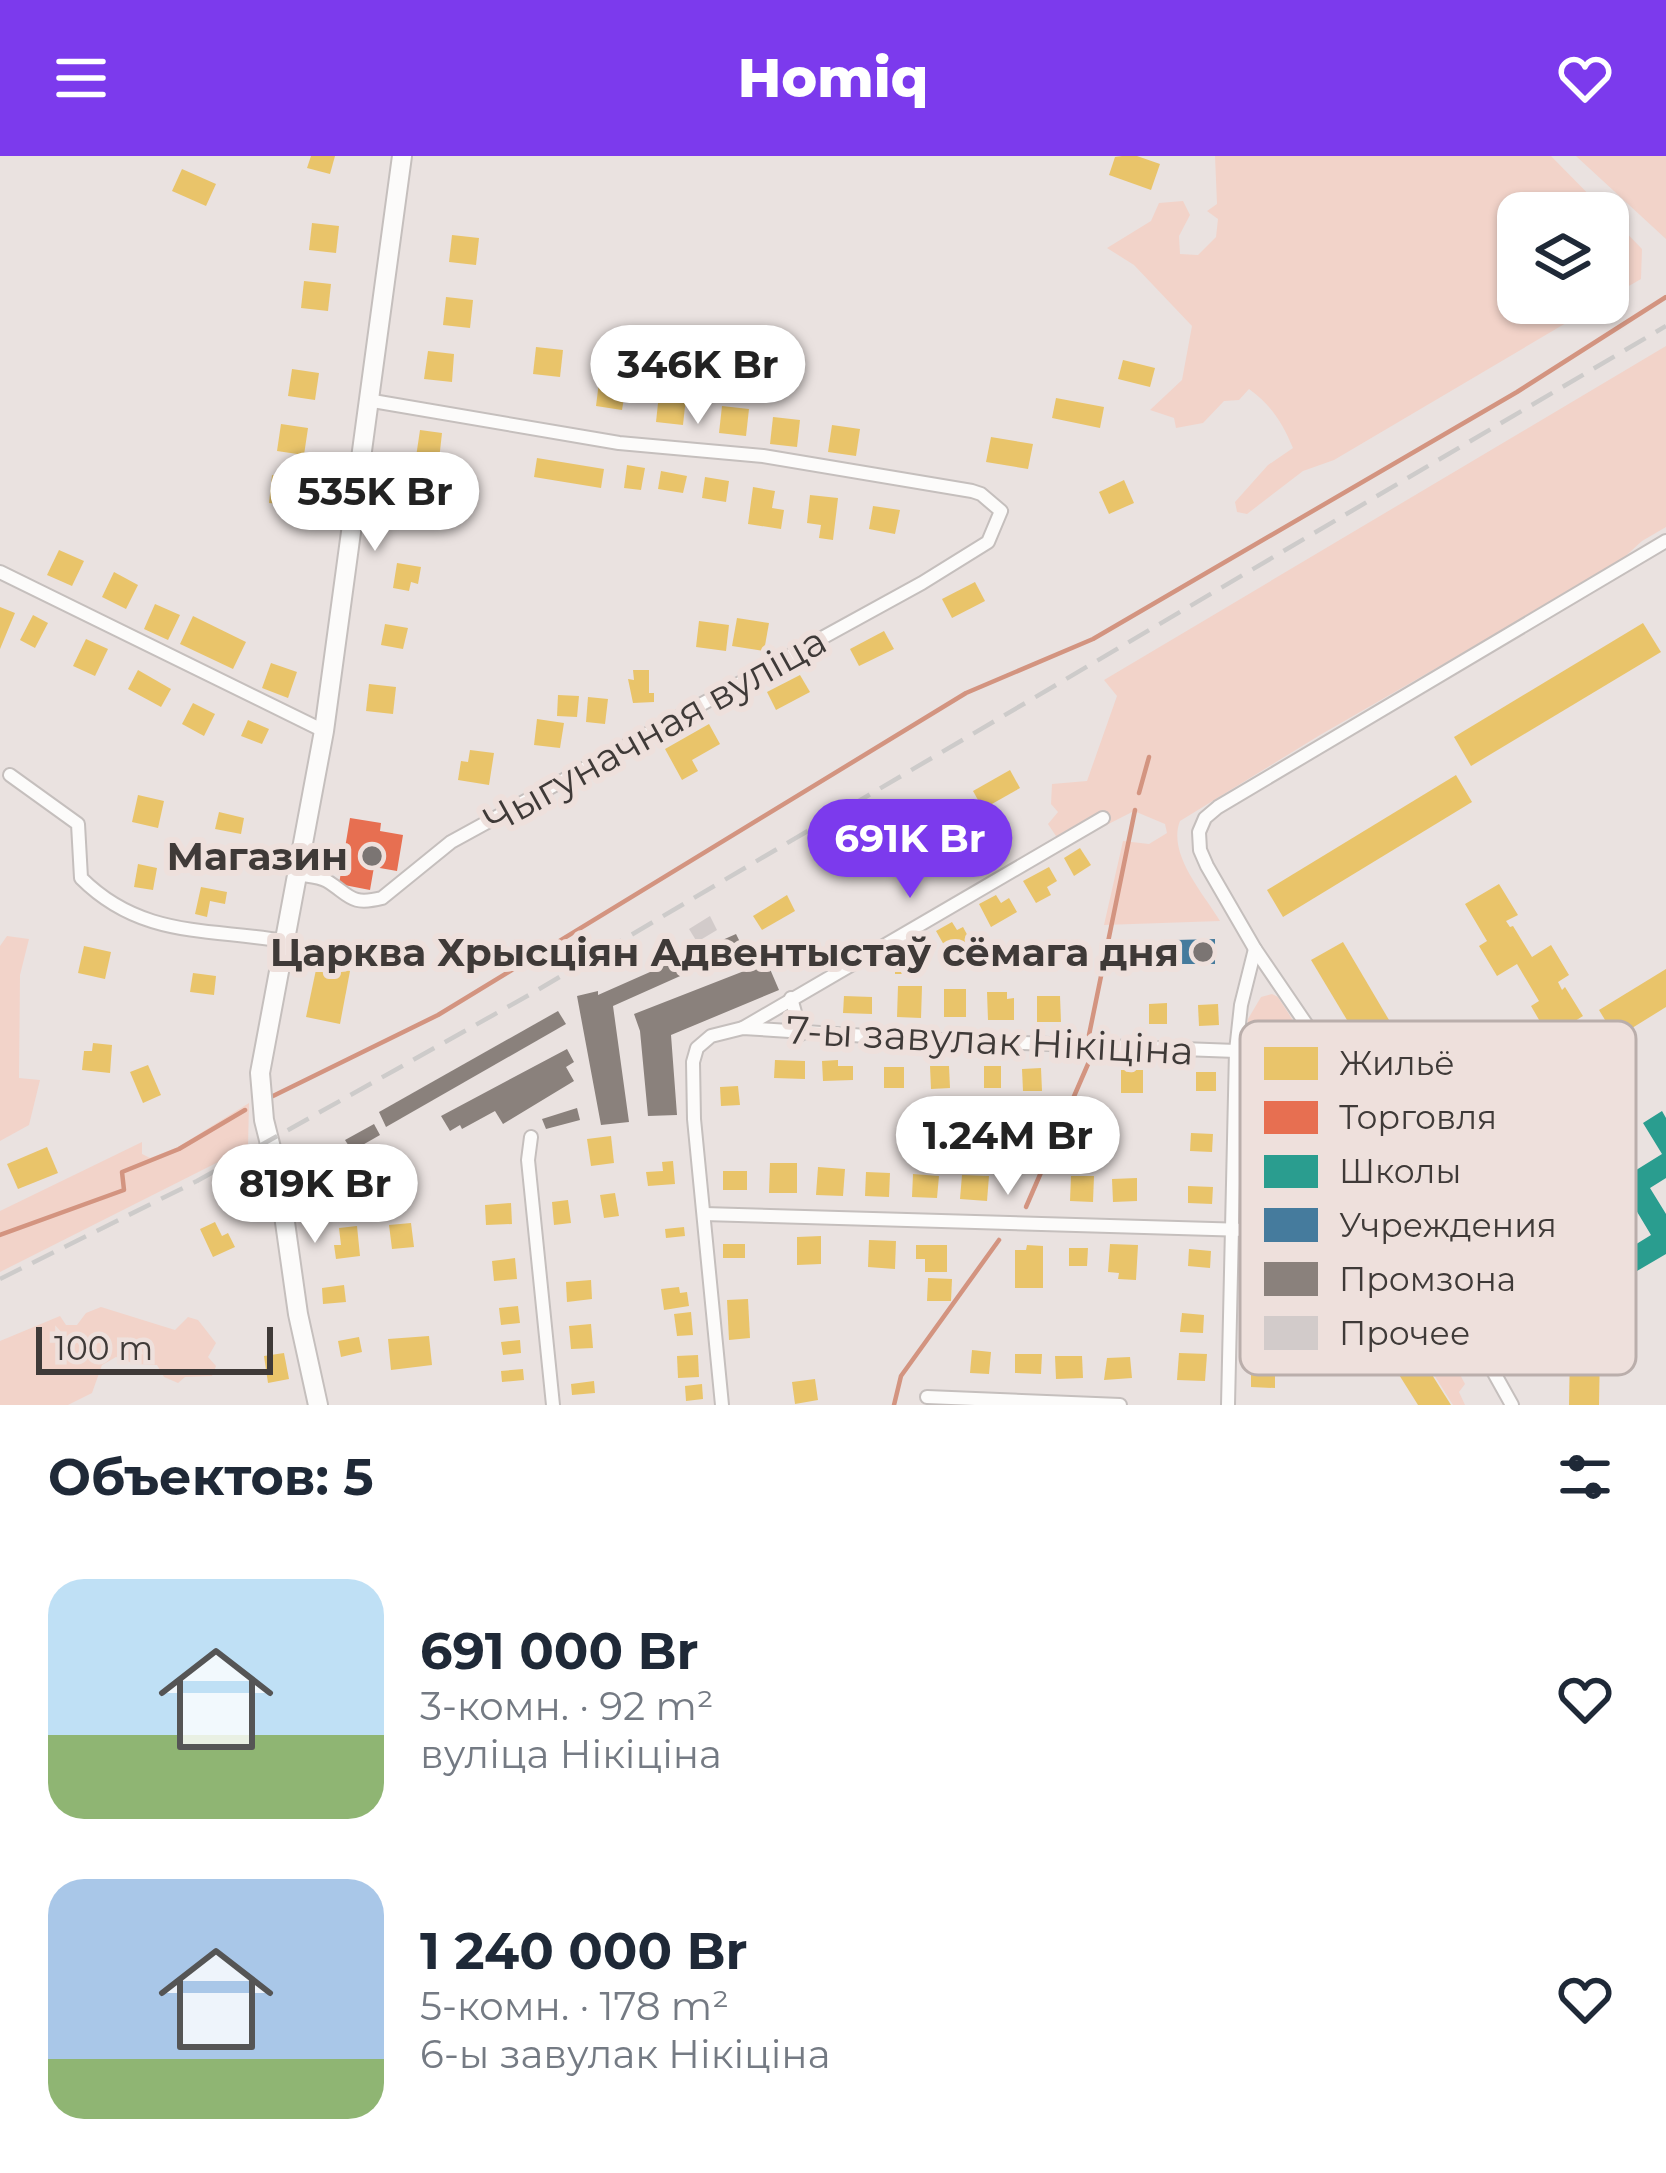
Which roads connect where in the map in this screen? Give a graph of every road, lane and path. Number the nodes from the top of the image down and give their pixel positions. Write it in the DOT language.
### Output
graph roads {
  1 [pos="396,158"];
  2 [pos="367,400"];
  3 [pos="1666,542"];
  4 [pos="0,572"];
  5 [pos="324,730"];
  6 [pos="10,775"];
  7 [pos="1103,818"];
  8 [pos="297,874"];
  9 [pos="284,941"];
  10 [pos="1255,950"];
  11 [pos="791,998"];
  12 [pos="1303,1021"];
  13 [pos="743,1028"];
  14 [pos="801,1034"];
  15 [pos="1236,1051"];
  16 [pos="531,1137"];
  17 [pos="704,1214"];
  18 [pos="1234,1228"];
  19 [pos="1240,1228"];
  20 [pos="1495,1375"];
  21 [pos="926,1397"];
  22 [pos="318,1405"];
  23 [pos="553,1405"];
  24 [pos="722,1405"];
  25 [pos="1120,1405"];
  26 [pos="1228,1405"];
  27 [pos="1512,1405"];
  1 -- 2 [label="street"];
  2 -- 5 [label="street"];
  2 -- 8 [label="street, Чыгуначная вуліца"];
  3 -- 10 [label="street"];
  4 -- 5 [label="street"];
  5 -- 8 [label="street"];
  6 -- 9 [label="street"];
  7 -- 11 [label="street"];
  8 -- 9 [label="street"];
  9 -- 22 [label="street"];
  10 -- 12 [label="street"];
  10 -- 15 [label="street"];
  11 -- 13 [label="street"];
  11 -- 14 [label="street"];
  13 -- 14 [label="street, 7-ы завулак Нікіціна"];
  13 -- 17 [label="street"];
  14 -- 15 [label="street, 7-ы завулак Нікіціна"];
  15 -- 18 [label="street"];
  16 -- 23 [label="street"];
  17 -- 18 [label="street"];
  17 -- 24 [label="street"];
  18 -- 19 [label="street"];
  18 -- 26 [label="street"];
  20 -- 27 [label="street"];
  21 -- 25 [label="street"];
}
